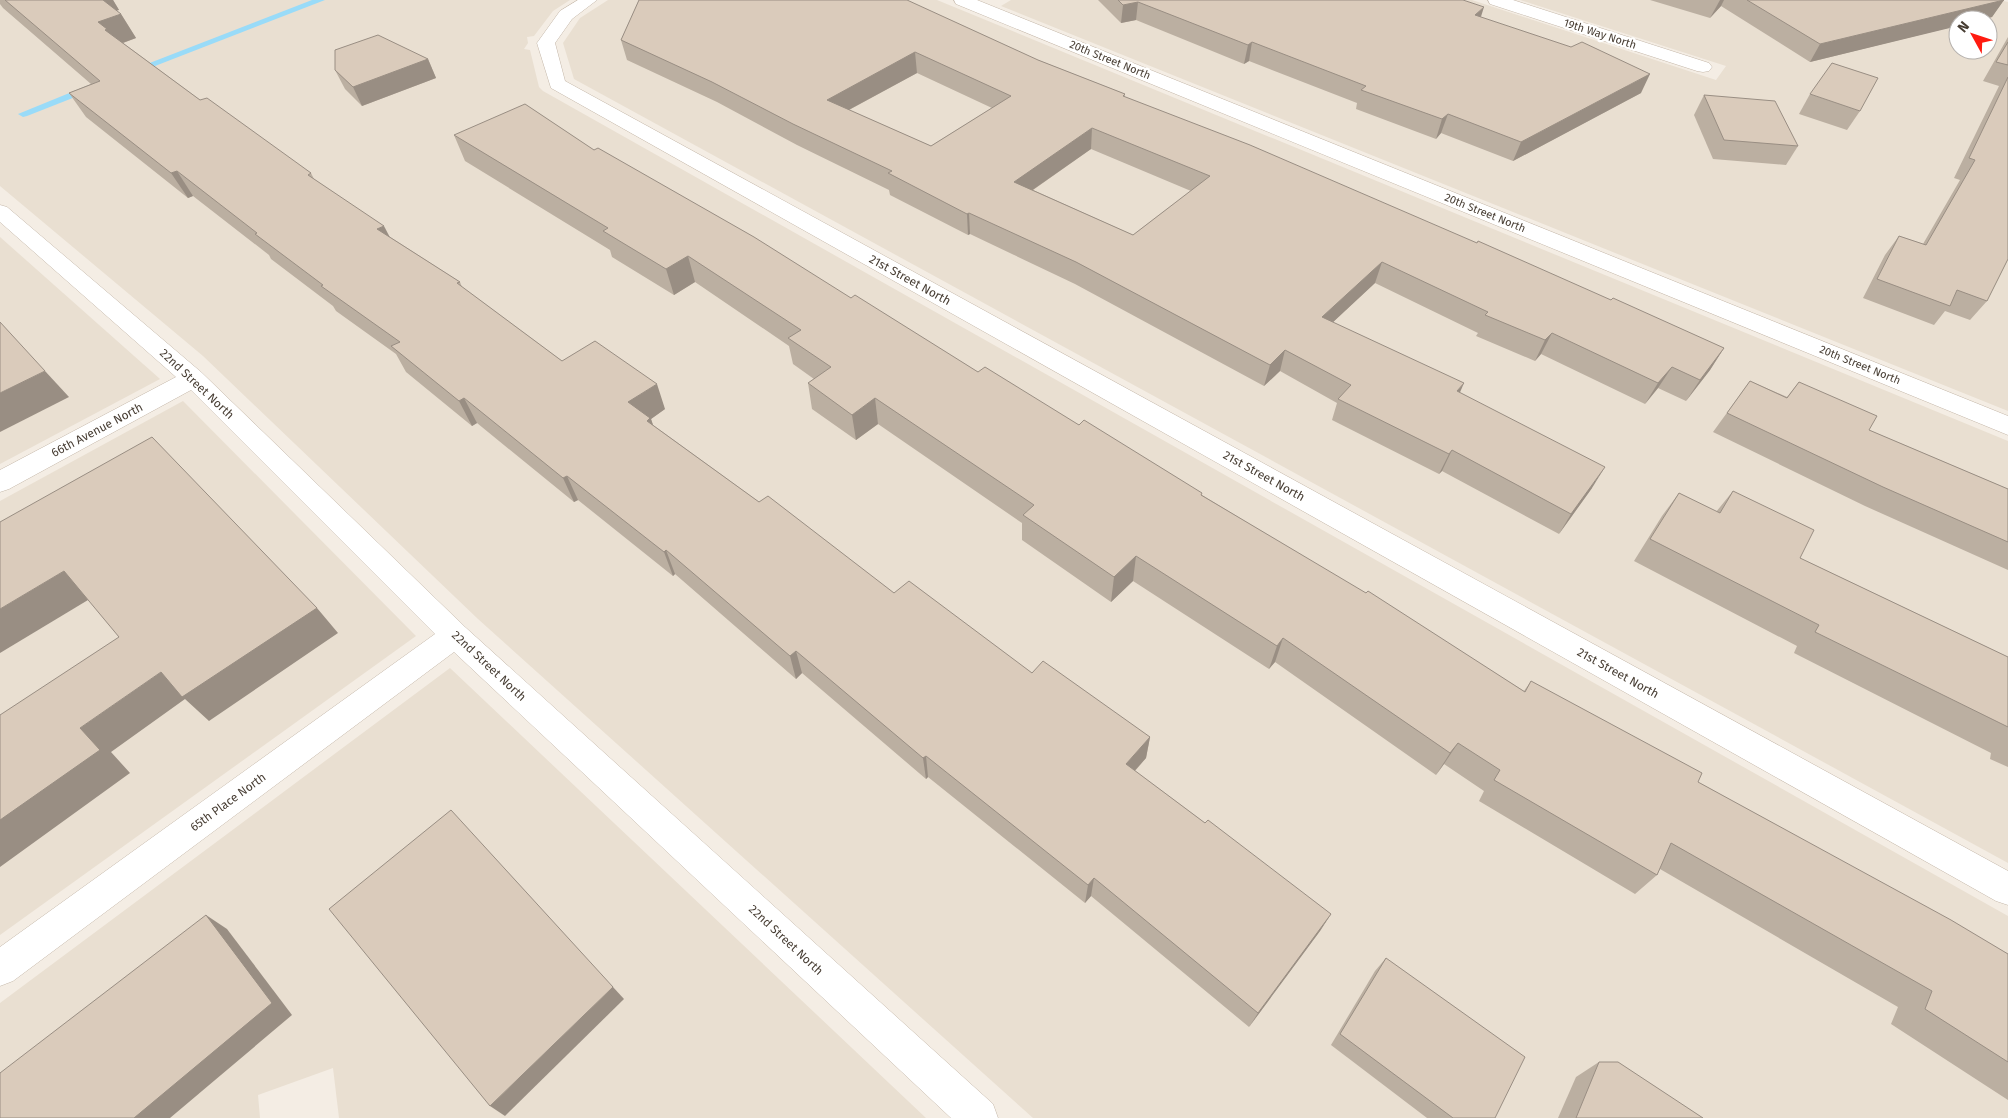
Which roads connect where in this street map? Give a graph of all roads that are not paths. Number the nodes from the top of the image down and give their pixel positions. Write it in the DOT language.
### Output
graph roads {
  1 [pos="589,0"];
  2 [pos="1496,0"];
  3 [pos="976,2"];
  4 [pos="1703,67"];
  5 [pos="0,211"];
  6 [pos="193,378"];
  7 [pos="2008,426"];
  8 [pos="0,482"];
  9 [pos="455,635"];
  10 [pos="2008,889"];
  11 [pos="0,968"];
  12 [pos="979,1118"];
  1 -- 10 [label="street, 21st Street North"];
  2 -- 4 [label="street, 19th Way North"];
  3 -- 7 [label="street, 20th Street North"];
  5 -- 6 [label="street, 22nd Street North"];
  6 -- 8 [label="street, 66th Avenue North"];
  6 -- 9 [label="street, 22nd Street North"];
  9 -- 11 [label="street, 65th Place North"];
  9 -- 12 [label="street, 22nd Street North"];
}
